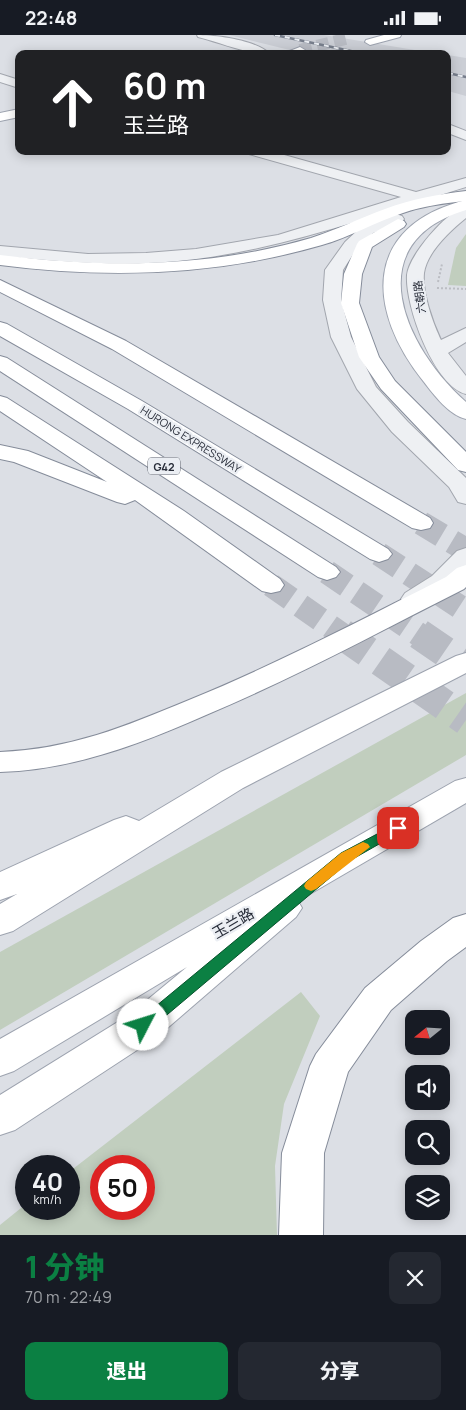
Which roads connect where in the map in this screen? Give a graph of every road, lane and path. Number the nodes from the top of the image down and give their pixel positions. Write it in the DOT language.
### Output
graph roads {
  1 [pos="202,35"];
  2 [pos="396,35"];
  3 [pos="370,42"];
  4 [pos="255,50"];
  5 [pos="0,78"];
  6 [pos="15,83"];
  7 [pos="15,114"];
  8 [pos="0,117"];
  9 [pos="15,123"];
  10 [pos="0,126"];
  11 [pos="451,129"];
  12 [pos="451,136"];
  13 [pos="466,136"];
  14 [pos="466,142"];
  15 [pos="268,155"];
  16 [pos="466,182"];
  17 [pos="416,197"];
  18 [pos="466,197"];
  19 [pos="466,205"];
  20 [pos="466,211"];
  21 [pos="0,251"];
  22 [pos="443,259"];
  23 [pos="0,260"];
  24 [pos="0,285"];
  25 [pos="437,288"];
  26 [pos="466,289"];
  27 [pos="438,296"];
  28 [pos="0,299"];
  29 [pos="18,315"];
  30 [pos="0,328"];
  31 [pos="42,331"];
  32 [pos="466,333"];
  33 [pos="437,351"];
  34 [pos="0,362"];
  35 [pos="462,401"];
  36 [pos="0,402"];
  37 [pos="135,405"];
  38 [pos="0,452"];
  39 [pos="466,465"];
  40 [pos="466,497"];
  41 [pos="175,516"];
  42 [pos="421,523"];
  43 [pos="379,554"];
  44 [pos="466,556"];
  45 [pos="327,571"];
  46 [pos="466,573"];
  47 [pos="271,585"];
  48 [pos="375,623"];
  49 [pos="466,661"];
  50 [pos="0,762"];
  51 [pos="232,780"];
  52 [pos="466,789"];
  53 [pos="346,857"];
  54 [pos="0,887"];
  55 [pos="0,921"];
  56 [pos="466,928"];
  57 [pos="0,1059"];
  58 [pos="0,1117"];
  59 [pos="301,1235"];
  1 -- 4 [label="street"];
  2 -- 3 [label="main road"];
  5 -- 6 [label="street"];
  7 -- 8 [label="main road"];
  9 -- 10 [label="main road"];
  11 -- 13 [label="street"];
  12 -- 14 [label="street"];
  15 -- 17 [label="street"];
  16 -- 17 [label="street"];
  17 -- 21 [label="street"];
  18 -- 23 [label="main road"];
  18 -- 40 [label="street"];
  19 -- 35 [label="main road"];
  19 -- 39 [label="main road"];
  20 -- 33 [label="street, 六朝路"];
  22 -- 25 [label="path"];
  24 -- 42 [label="main road"];
  25 -- 26 [label="path"];
  25 -- 27 [label="path"];
  28 -- 29 [label="main road"];
  30 -- 37 [label="main road, HURONG EXPRESSWAY"];
  31 -- 37 [label="main road"];
  32 -- 33 [label="street"];
  33 -- 35 [label="street, 六朝路"];
  34 -- 45 [label="main road, G42"];
  36 -- 41 [label="main road"];
  37 -- 43 [label="main road, HURONG EXPRESSWAY"];
  38 -- 41 [label="main road"];
  41 -- 47 [label="main road"];
  44 -- 48 [label="street"];
  46 -- 48 [label="main road"];
  48 -- 50 [label="main road"];
  49 -- 51 [label="main road"];
  51 -- 54 [label="main road"];
  51 -- 55 [label="main road"];
  52 -- 53 [label="main road, 玉兰路"];
  53 -- 57 [label="main road, 玉兰路"];
  53 -- 58 [label="main road"];
  56 -- 59 [label="main road"];
}
